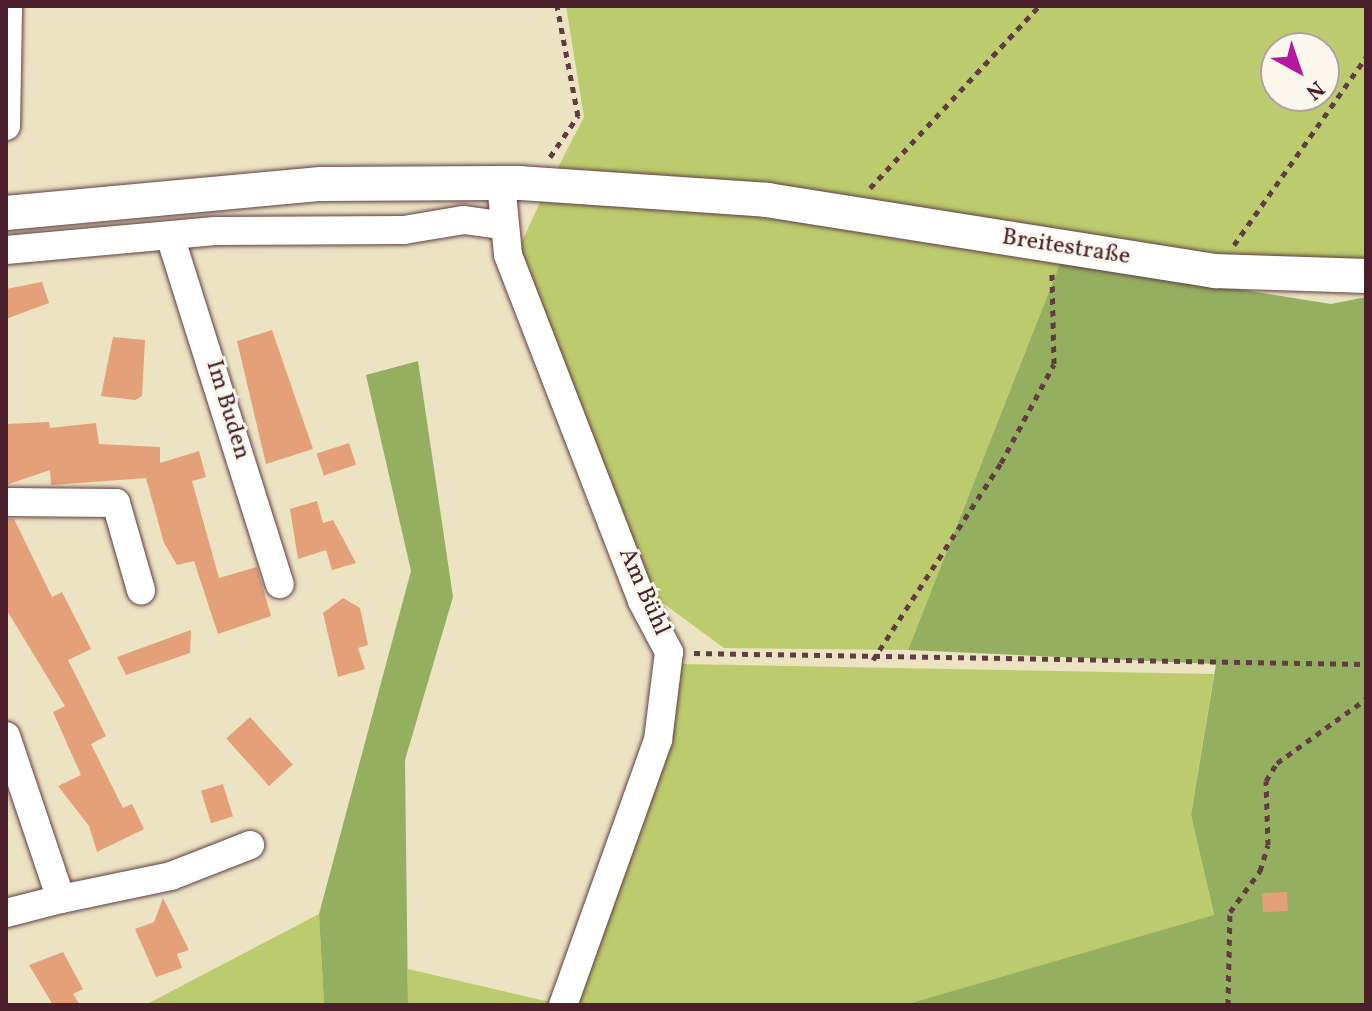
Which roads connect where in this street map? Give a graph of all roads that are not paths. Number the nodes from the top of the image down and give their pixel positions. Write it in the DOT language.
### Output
graph roads {
  1 [pos="8,6"];
  2 [pos="6,126"];
  3 [pos="511,183"];
  4 [pos="6,213"];
  5 [pos="500,225"];
  6 [pos="170,236"];
  7 [pos="6,250"];
  8 [pos="1366,276"];
  9 [pos="6,502"];
  10 [pos="280,584"];
  11 [pos="141,590"];
  12 [pos="6,736"];
  13 [pos="250,845"];
  14 [pos="61,899"];
  15 [pos="6,913"];
  16 [pos="563,1005"];
  1 -- 2 [label="street"];
  3 -- 4 [label="street, Breitestraße"];
  3 -- 5 [label="street, Am Bühl"];
  3 -- 8 [label="street, Breitestraße"];
  5 -- 6 [label="street"];
  5 -- 16 [label="street, Am Bühl"];
  6 -- 7 [label="street"];
  6 -- 10 [label="street, Im Buden"];
  9 -- 11 [label="street"];
  12 -- 14 [label="street"];
  13 -- 14 [label="street"];
  14 -- 15 [label="street"];
}
